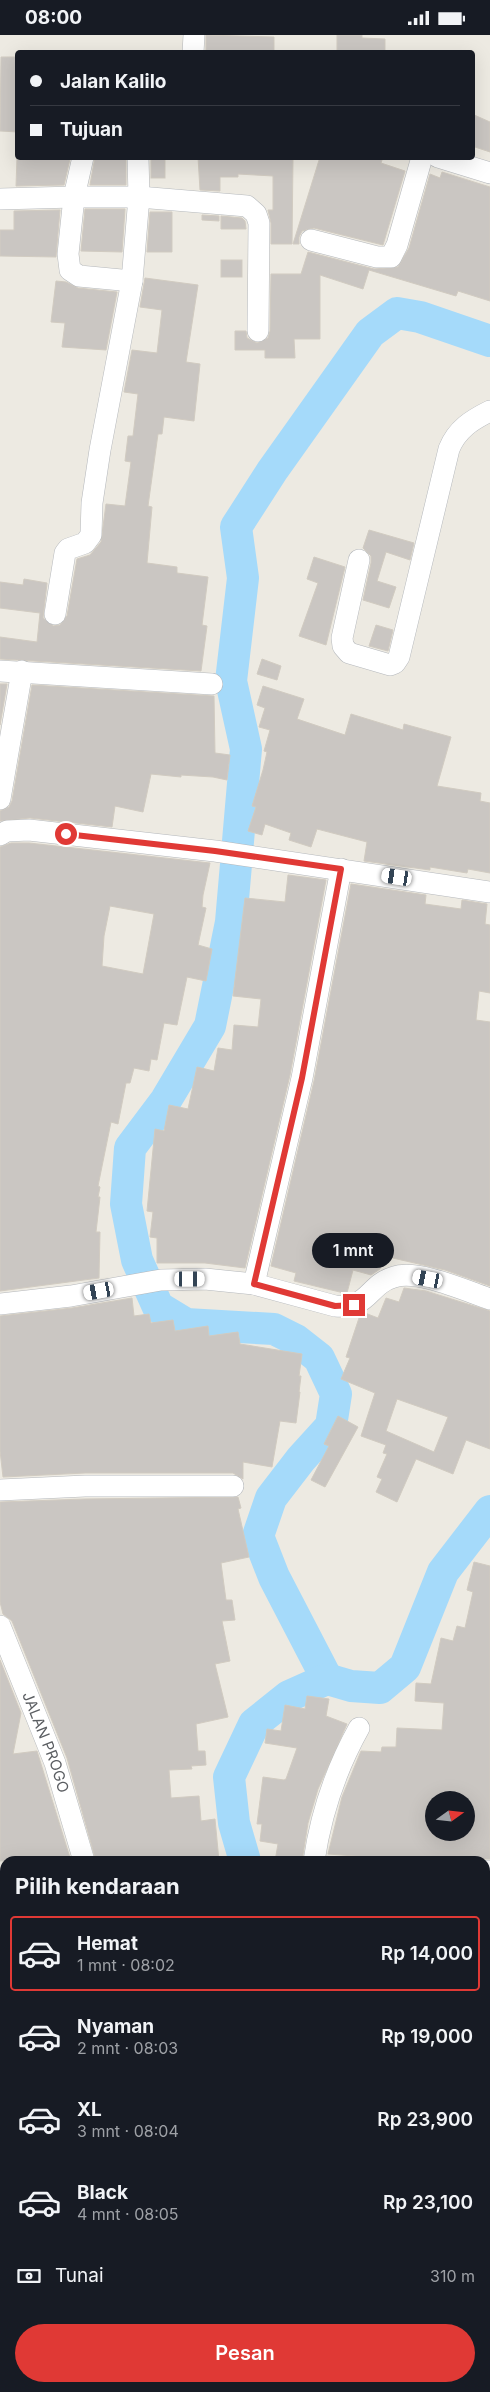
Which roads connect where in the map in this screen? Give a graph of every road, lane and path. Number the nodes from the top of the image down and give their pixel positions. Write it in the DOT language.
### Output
graph roads {
  1 [pos="194,35"];
  2 [pos="193,50"];
  3 [pos="82,160"];
  4 [pos="138,160"];
  5 [pos="421,160"];
  6 [pos="448,160"];
  7 [pos="490,173"];
  8 [pos="74,197"];
  9 [pos="139,197"];
  10 [pos="0,199"];
  11 [pos="311,240"];
  12 [pos="132,281"];
  13 [pos="258,331"];
  14 [pos="490,411"];
  15 [pos="360,560"];
  16 [pos="55,614"];
  17 [pos="0,671"];
  18 [pos="22,671"];
  19 [pos="212,685"];
  20 [pos="0,799"];
  21 [pos="0,835"];
  22 [pos="341,869"];
  23 [pos="490,892"];
  24 [pos="254,1284"];
  25 [pos="490,1299"];
  26 [pos="0,1305"];
  27 [pos="233,1486"];
  28 [pos="0,1490"];
  29 [pos="0,1626"];
  30 [pos="359,1728"];
  31 [pos="82,1856"];
  32 [pos="315,1856"];
  1 -- 2 [label="street"];
  3 -- 8 [label="street"];
  4 -- 9 [label="street"];
  5 -- 11 [label="street"];
  6 -- 7 [label="street"];
  8 -- 9 [label="street"];
  8 -- 10 [label="street"];
  8 -- 12 [label="street"];
  9 -- 12 [label="street"];
  9 -- 13 [label="street"];
  12 -- 16 [label="street"];
  14 -- 15 [label="street"];
  17 -- 18 [label="street"];
  18 -- 19 [label="street"];
  18 -- 20 [label="street"];
  21 -- 22 [label="street"];
  22 -- 23 [label="street"];
  22 -- 24 [label="street"];
  24 -- 25 [label="street"];
  24 -- 26 [label="street"];
  27 -- 28 [label="street"];
  29 -- 31 [label="street, JALAN PROGO"];
  30 -- 32 [label="street"];
}
